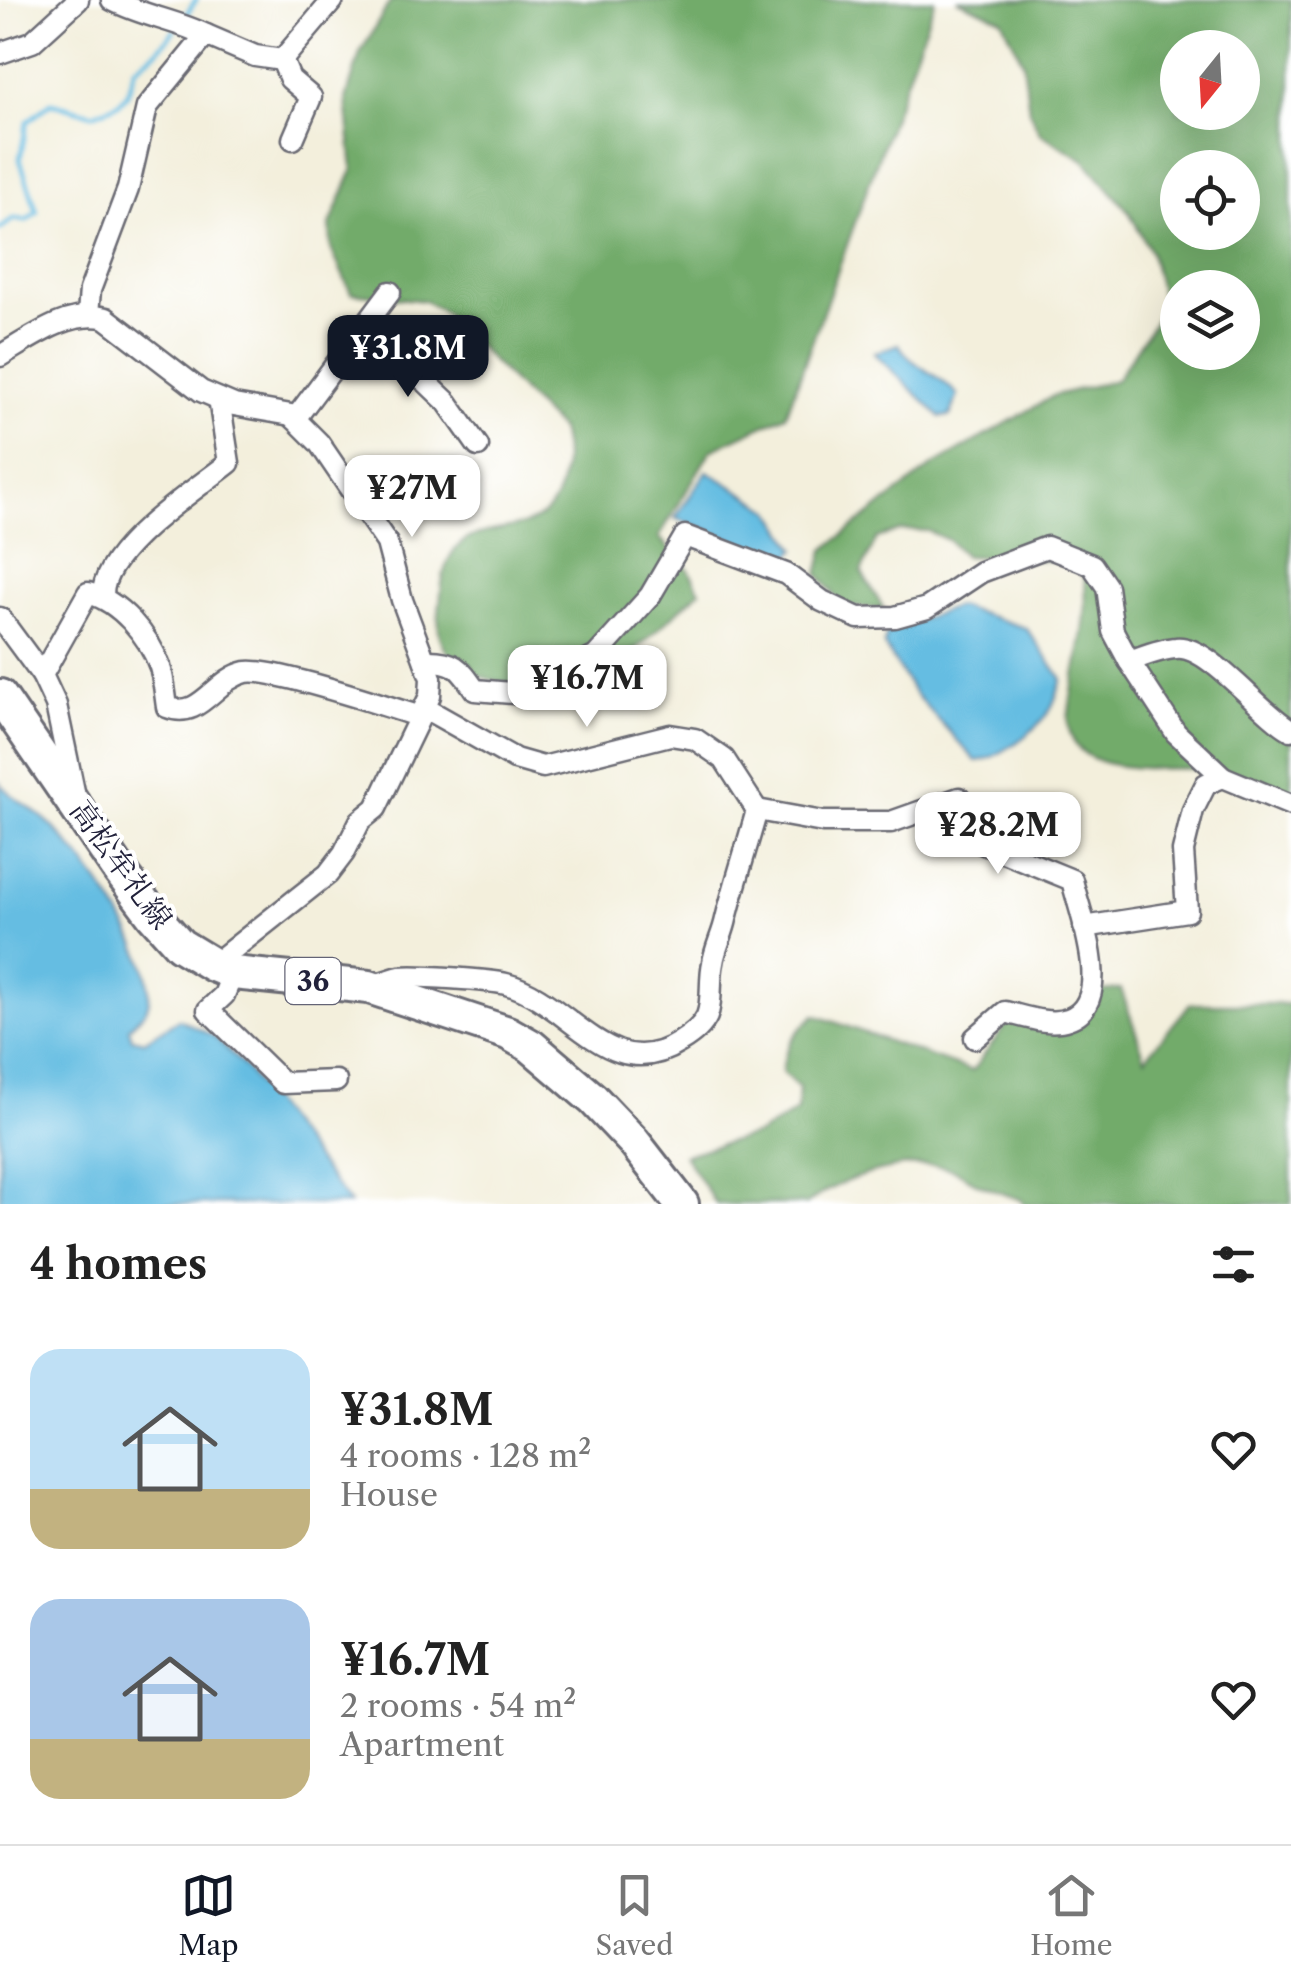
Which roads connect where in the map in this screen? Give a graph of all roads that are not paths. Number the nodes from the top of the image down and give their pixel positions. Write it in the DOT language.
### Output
graph roads {
  1 [pos="78,0"];
  2 [pos="112,0"];
  3 [pos="333,0"];
  4 [pos="206,36"];
  5 [pos="0,54"];
  6 [pos="282,60"];
  7 [pos="293,140"];
  8 [pos="390,292"];
  9 [pos="88,314"];
  10 [pos="358,336"];
  11 [pos="0,356"];
  12 [pos="219,399"];
  13 [pos="295,420"];
  14 [pos="478,446"];
  15 [pos="103,597"];
  16 [pos="0,618"];
  17 [pos="1129,660"];
  18 [pos="425,661"];
  19 [pos="42,675"];
  20 [pos="0,696"];
  21 [pos="418,716"];
  22 [pos="1291,730"];
  23 [pos="1223,776"];
  24 [pos="1291,806"];
  25 [pos="78,807"];
  26 [pos="757,810"];
  27 [pos="1084,926"];
  28 [pos="223,969"];
  29 [pos="369,987"];
  30 [pos="975,1038"];
  31 [pos="336,1081"];
  32 [pos="682,1204"];
  1 -- 5 [label="street"];
  2 -- 4 [label="street"];
  3 -- 6 [label="street"];
  4 -- 6 [label="street"];
  4 -- 9 [label="street"];
  6 -- 7 [label="street"];
  8 -- 10 [label="street"];
  9 -- 11 [label="street"];
  9 -- 12 [label="street"];
  10 -- 13 [label="street"];
  10 -- 14 [label="street"];
  12 -- 13 [label="street"];
  12 -- 15 [label="street"];
  13 -- 18 [label="street"];
  15 -- 19 [label="street"];
  15 -- 21 [label="street"];
  16 -- 19 [label="street"];
  17 -- 18 [label="street"];
  17 -- 22 [label="street"];
  17 -- 23 [label="street"];
  18 -- 21 [label="street"];
  19 -- 25 [label="street"];
  20 -- 25 [label="main road, 高松牟礼線 / 36"];
  21 -- 26 [label="street"];
  21 -- 28 [label="street"];
  23 -- 24 [label="street"];
  23 -- 27 [label="street"];
  25 -- 28 [label="main road, 高松牟礼線 / 36"];
  26 -- 27 [label="street"];
  26 -- 29 [label="street"];
  27 -- 30 [label="street"];
  28 -- 29 [label="main road, 高松牟礼線 / 36"];
  28 -- 31 [label="street"];
  29 -- 32 [label="main road, 高松牟礼線 / 36"];
}
